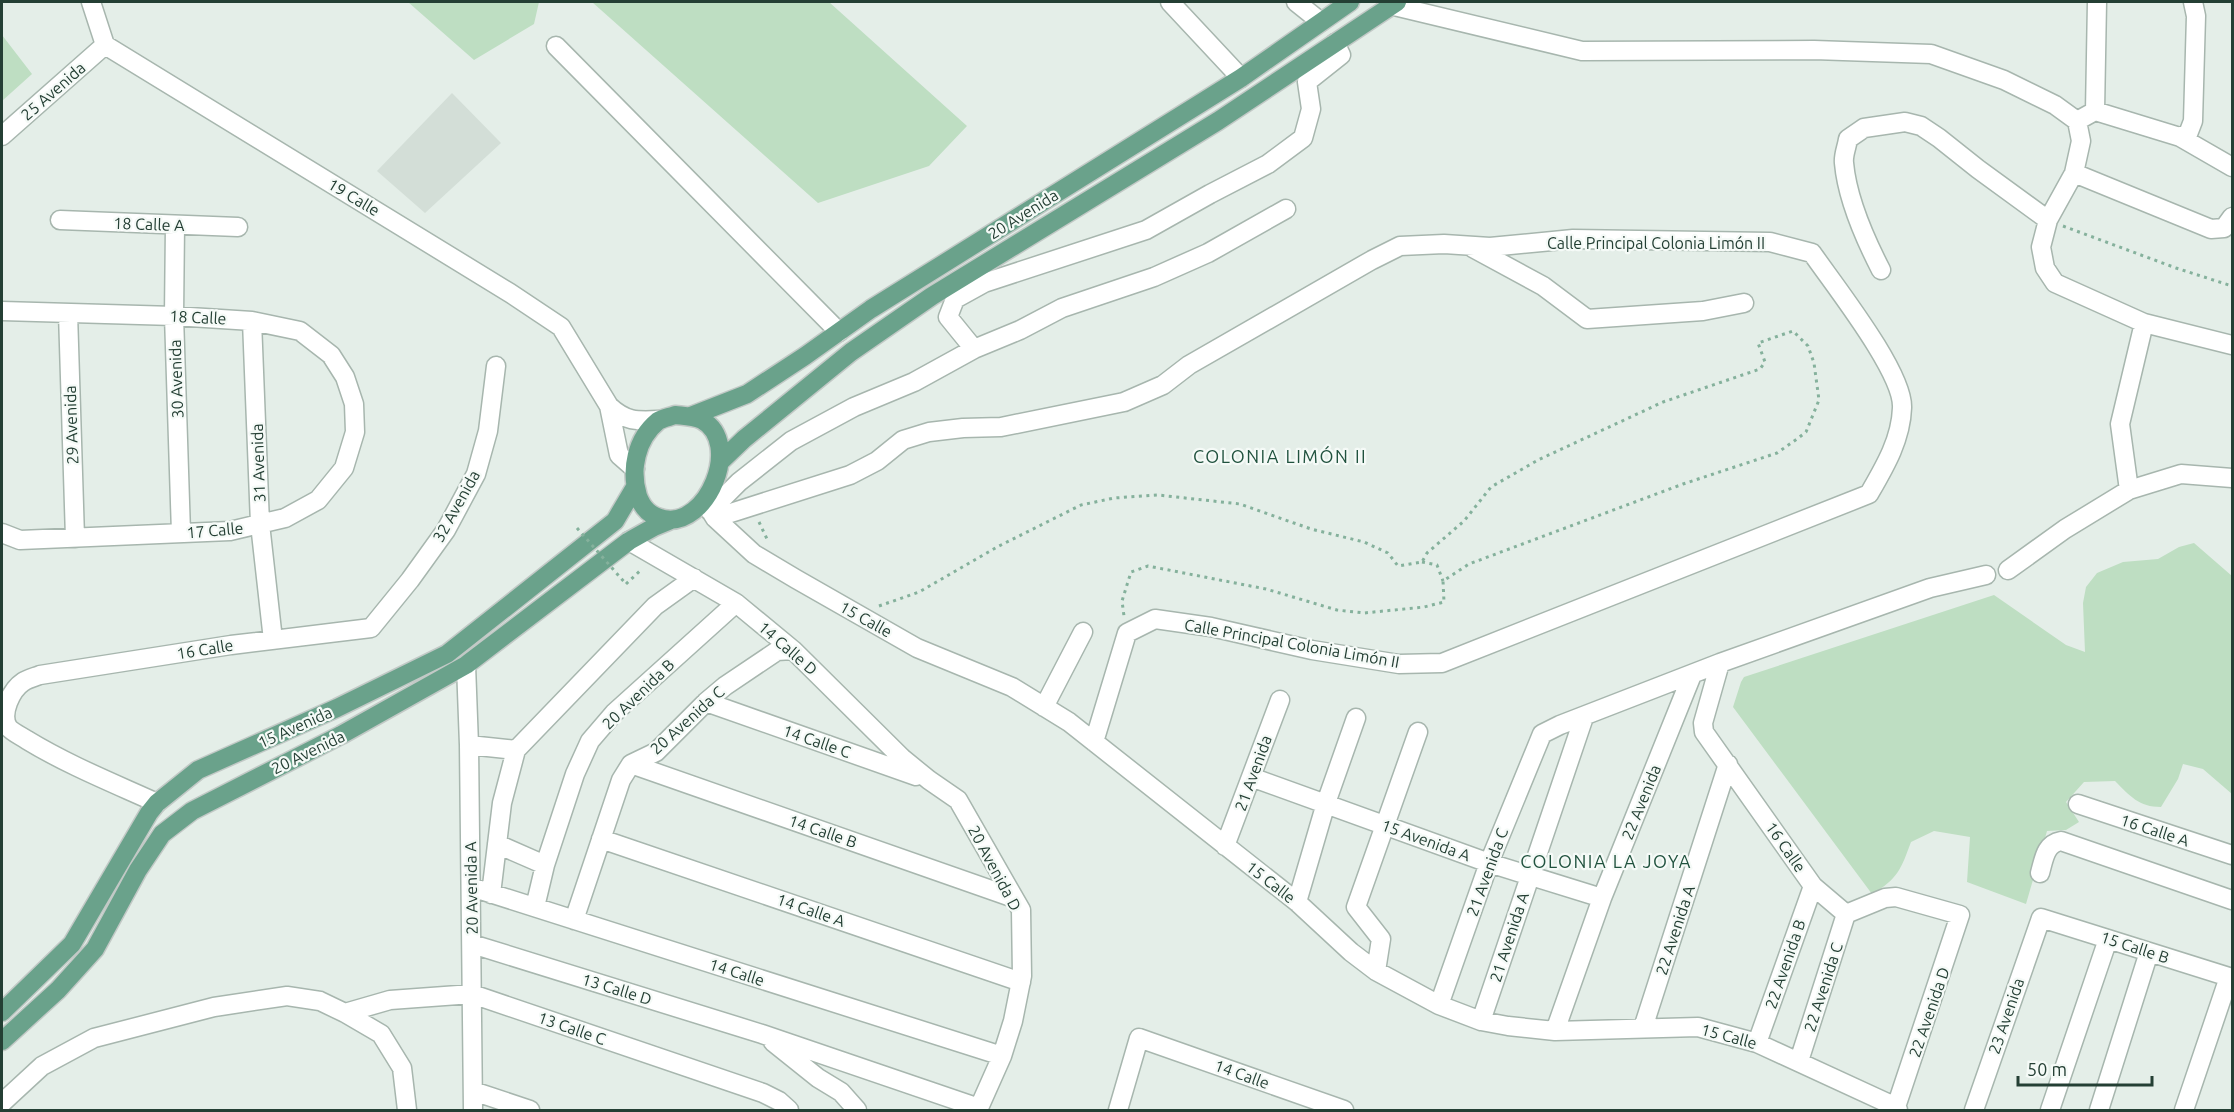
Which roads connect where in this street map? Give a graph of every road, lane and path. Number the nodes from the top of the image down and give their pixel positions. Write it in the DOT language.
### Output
graph roads {
  1 [pos="91,2"];
  2 [pos="1170,2"];
  3 [pos="1296,2"];
  4 [pos="1350,2"];
  5 [pos="2097,2"];
  6 [pos="2193,2"];
  7 [pos="1393,3"];
  8 [pos="1329,12"];
  9 [pos="1335,43"];
  10 [pos="105,45"];
  11 [pos="556,46"];
  12 [pos="1241,78"];
  13 [pos="2095,111"];
  14 [pos="2077,121"];
  15 [pos="2,136"];
  16 [pos="2180,136"];
  17 [pos="2232,167"];
  18 [pos="2074,173"];
  19 [pos="1286,209"];
  20 [pos="2232,217"];
  21 [pos="60,220"];
  22 [pos="2048,220"];
  23 [pos="175,225"];
  24 [pos="238,227"];
  25 [pos="1469,246"];
  26 [pos="1881,270"];
  27 [pos="2232,286"];
  28 [pos="1744,303"];
  29 [pos="2,311"];
  30 [pos="68,312"];
  31 [pos="174,316"];
  32 [pos="252,321"];
  33 [pos="2144,323"];
  34 [pos="839,332"];
  35 [pos="2232,345"];
  36 [pos="974,349"];
  37 [pos="496,366"];
  38 [pos="354,404"];
  39 [pos="609,406"];
  40 [pos="691,416"];
  41 [pos="659,420"];
  42 [pos="720,462"];
  43 [pos="635,469"];
  44 [pos="2232,478"];
  45 [pos="635,487"];
  46 [pos="2129,490"];
  47 [pos="753,506"];
  48 [pos="710,510"];
  49 [pos="671,520"];
  50 [pos="260,524"];
  51 [pos="577,528"];
  52 [pos="2,533"];
  53 [pos="181,533"];
  54 [pos="75,537"];
  55 [pos="629,541"];
  56 [pos="769,543"];
  57 [pos="1422,562"];
  58 [pos="641,570"];
  59 [pos="2008,570"];
  60 [pos="1986,576"];
  61 [pos="694,578"];
  62 [pos="1443,581"];
  63 [pos="736,603"];
  64 [pos="874,608"];
  65 [pos="371,628"];
  66 [pos="1083,632"];
  67 [pos="1127,633"];
  68 [pos="273,640"];
  69 [pos="793,650"];
  70 [pos="1720,663"];
  71 [pos="466,665"];
  72 [pos="1692,675"];
  73 [pos="1280,700"];
  74 [pos="706,702"];
  75 [pos="1044,707"];
  76 [pos="1584,717"];
  77 [pos="1356,718"];
  78 [pos="1418,732"];
  79 [pos="1094,742"];
  80 [pos="469,745"];
  81 [pos="516,750"];
  82 [pos="631,764"];
  83 [pos="1728,764"];
  84 [pos="1251,777"];
  85 [pos="929,780"];
  86 [pos="157,803"];
  87 [pos="1326,803"];
  88 [pos="2078,804"];
  89 [pos="1384,824"];
  90 [pos="601,838"];
  91 [pos="497,844"];
  92 [pos="1225,846"];
  93 [pos="2232,855"];
  94 [pos="1489,863"];
  95 [pos="545,865"];
  96 [pos="2040,873"];
  97 [pos="1529,877"];
  98 [pos="1813,886"];
  99 [pos="471,887"];
  100 [pos="490,894"];
  101 [pos="1014,898"];
  102 [pos="1602,898"];
  103 [pos="2232,900"];
  104 [pos="1297,902"];
  105 [pos="535,907"];
  106 [pos="1846,914"];
  107 [pos="574,920"];
  108 [pos="2038,921"];
  109 [pos="2108,939"];
  110 [pos="472,944"];
  111 [pos="2150,952"];
  112 [pos="1376,971"];
  113 [pos="2230,977"];
  114 [pos="1021,982"];
  115 [pos="472,994"];
  116 [pos="1439,1005"];
  117 [pos="2,1012"];
  118 [pos="345,1013"];
  119 [pos="1481,1021"];
  120 [pos="1643,1028"];
  121 [pos="1555,1031"];
  122 [pos="762,1034"];
  123 [pos="2,1041"];
  124 [pos="1757,1042"];
  125 [pos="1002,1056"];
  126 [pos="1799,1061"];
  127 [pos="474,1091"];
  128 [pos="2,1103"];
  129 [pos="1897,1108"];
  130 [pos="979,1109"];
  131 [pos="407,1110"];
  132 [pos="473,1110"];
  133 [pos="530,1110"];
  134 [pos="789,1110"];
  135 [pos="857,1110"];
  136 [pos="1118,1110"];
  137 [pos="1344,1110"];
  138 [pos="1974,1110"];
  139 [pos="2050,1110"];
  140 [pos="2099,1110"];
  141 [pos="2184,1110"];
  1 -- 10 [label="street"];
  2 -- 12 [label="street"];
  3 -- 8 [label="street"];
  4 -- 8 [label="main road, 20 Avenida"];
  5 -- 13 [label="street"];
  6 -- 16 [label="street"];
  7 -- 9 [label="main road, 20 Avenida"];
  7 -- 14 [label="street"];
  8 -- 12 [label="main road, 20 Avenida"];
  9 -- 36 [label="street"];
  9 -- 42 [label="main road, 20 Avenida"];
  10 -- 15 [label="street, 25 Avenida"];
  10 -- 39 [label="street, 19 Calle"];
  11 -- 34 [label="street"];
  12 -- 34 [label="main road, 20 Avenida"];
  13 -- 14 [label="street"];
  13 -- 16 [label="street"];
  14 -- 18 [label="street"];
  16 -- 17 [label="street"];
  18 -- 20 [label="street"];
  18 -- 22 [label="street"];
  19 -- 36 [label="street"];
  21 -- 23 [label="street, 18 Calle A"];
  22 -- 26 [label="street"];
  22 -- 27 [label="path"];
  22 -- 33 [label="street"];
  23 -- 24 [label="street, 18 Calle A"];
  23 -- 31 [label="street, 30 Avenida"];
  25 -- 28 [label="street"];
  25 -- 47 [label="street, Calle Principal Colonia Limón II"];
  25 -- 67 [label="street, Calle Principal Colonia Limón II"];
  29 -- 30 [label="street, 18 Calle"];
  30 -- 31 [label="street, 18 Calle"];
  30 -- 54 [label="street, 29 Avenida"];
  31 -- 32 [label="street, 18 Calle"];
  31 -- 53 [label="street, 30 Avenida"];
  32 -- 38 [label="street, 18 Calle"];
  32 -- 50 [label="street, 31 Avenida"];
  33 -- 35 [label="street"];
  33 -- 46 [label="street"];
  34 -- 40 [label="main road, 20 Avenida"];
  36 -- 48 [label="street"];
  37 -- 65 [label="street, 32 Avenida"];
  38 -- 50 [label="street, 17 Calle"];
  39 -- 41 [label="street, 19 Calle"];
  39 -- 43 [label="street, 19 Calle"];
  40 -- 41 [label="main road"];
  40 -- 42 [label="main road"];
  41 -- 43 [label="main road"];
  42 -- 48 [label="main road"];
  43 -- 45 [label="main road"];
  44 -- 46 [label="street"];
  45 -- 49 [label="main road"];
  45 -- 86 [label="main road, 15 Avenida"];
  46 -- 59 [label="street"];
  47 -- 48 [label="street, Calle Principal Colonia Limón II"];
  47 -- 56 [label="path"];
  48 -- 49 [label="main road"];
  48 -- 75 [label="street, 15 Calle"];
  49 -- 55 [label="main road, 20 Avenida"];
  50 -- 53 [label="street, 17 Calle"];
  50 -- 68 [label="street, 31 Avenida"];
  51 -- 58 [label="path, bridge"];
  52 -- 54 [label="street, 17 Calle"];
  53 -- 54 [label="street, 17 Calle"];
  55 -- 61 [label="street, 14 Calle D"];
  55 -- 71 [label="main road, 20 Avenida"];
  57 -- 62 [label="path"];
  57 -- 62 [label="path"];
  57 -- 64 [label="path"];
  60 -- 70 [label="street"];
  61 -- 63 [label="street, 14 Calle D"];
  61 -- 81 [label="street, 20 Avenida A"];
  62 -- 67 [label="path"];
  63 -- 69 [label="street, 14 Calle D"];
  63 -- 95 [label="street, 20 Avenida B"];
  65 -- 68 [label="street, 16 Calle"];
  66 -- 75 [label="street"];
  67 -- 79 [label="street"];
  68 -- 86 [label="street, 16 Calle"];
  69 -- 74 [label="street, 20 Avenida C"];
  69 -- 85 [label="street, 14 Calle D"];
  70 -- 72 [label="street"];
  70 -- 83 [label="street, 16 Calle"];
  71 -- 80 [label="street, 20 Avenida A"];
  71 -- 123 [label="main road, 20 Avenida"];
  72 -- 76 [label="street"];
  72 -- 102 [label="street, 22 Avenida"];
  73 -- 84 [label="street, 21 Avenida"];
  74 -- 82 [label="street, 20 Avenida C"];
  74 -- 85 [label="street, 14 Calle C"];
  75 -- 79 [label="street, 15 Calle"];
  76 -- 94 [label="street, 21 Avenida C"];
  76 -- 97 [label="street, 21 Avenida A"];
  77 -- 87 [label="street"];
  78 -- 89 [label="street"];
  79 -- 92 [label="street, 15 Calle"];
  80 -- 81 [label="street"];
  80 -- 99 [label="street, 20 Avenida A"];
  81 -- 91 [label="street, 20 Avenida A"];
  82 -- 90 [label="street, 20 Avenida C"];
  82 -- 101 [label="street, 14 Calle B"];
  83 -- 98 [label="street, 16 Calle"];
  83 -- 120 [label="street, 22 Avenida A"];
  84 -- 87 [label="street, 15 Avenida A"];
  84 -- 92 [label="street, 21 Avenida"];
  85 -- 101 [label="street, 20 Avenida D"];
  86 -- 117 [label="main road, 15 Avenida"];
  87 -- 89 [label="street, 15 Avenida A"];
  87 -- 104 [label="street"];
  88 -- 93 [label="street, 16 Calle A"];
  89 -- 94 [label="street, 15 Avenida A"];
  89 -- 112 [label="street"];
  90 -- 107 [label="street, 20 Avenida C"];
  90 -- 114 [label="street, 14 Calle A"];
  91 -- 95 [label="street"];
  91 -- 100 [label="street, 20 Avenida A"];
  92 -- 104 [label="street, 15 Calle"];
  94 -- 97 [label="street, 15 Avenida A"];
  94 -- 116 [label="street, 21 Avenida C"];
  95 -- 105 [label="street, 20 Avenida B"];
  96 -- 103 [label="street"];
  97 -- 102 [label="street, 15 Avenida A"];
  97 -- 119 [label="street, 21 Avenida A"];
  98 -- 106 [label="street, 16 Calle"];
  98 -- 124 [label="street, 22 Avenida B"];
  99 -- 100 [label="street, 14 Calle"];
  99 -- 110 [label="street, 20 Avenida A"];
  100 -- 105 [label="street, 14 Calle"];
  101 -- 114 [label="street, 20 Avenida D"];
  102 -- 121 [label="street, 22 Avenida"];
  104 -- 112 [label="street, 15 Calle"];
  105 -- 107 [label="street, 14 Calle"];
  106 -- 126 [label="street, 22 Avenida C"];
  106 -- 129 [label="street, 22 Avenida D"];
  107 -- 125 [label="street, 14 Calle"];
  108 -- 109 [label="street, 15 Calle B"];
  108 -- 138 [label="street, 23 Avenida"];
  109 -- 111 [label="street, 15 Calle B"];
  109 -- 139 [label="street"];
  110 -- 115 [label="street, 20 Avenida A"];
  110 -- 122 [label="street, 13 Calle D"];
  111 -- 113 [label="street, 15 Calle B"];
  111 -- 140 [label="street"];
  112 -- 116 [label="street, 15 Calle"];
  113 -- 141 [label="street"];
  114 -- 125 [label="street, 20 Avenida D"];
  115 -- 118 [label="street, 13 Calle C"];
  115 -- 127 [label="street, 20 Avenida A"];
  115 -- 134 [label="street, 13 Calle C"];
  116 -- 119 [label="street, 15 Calle"];
  118 -- 128 [label="street"];
  118 -- 131 [label="street"];
  119 -- 121 [label="street, 15 Calle"];
  120 -- 121 [label="street, 15 Calle"];
  120 -- 124 [label="street, 15 Calle"];
  122 -- 130 [label="street, 13 Calle D"];
  122 -- 135 [label="street, 13 Calle D"];
  124 -- 126 [label="street, 15 Calle"];
  125 -- 130 [label="street, 20 Avenida D"];
  126 -- 129 [label="street, 15 Calle"];
  127 -- 132 [label="street, 20 Avenida A"];
  127 -- 133 [label="street"];
  136 -- 137 [label="street, 14 Calle"];
}
